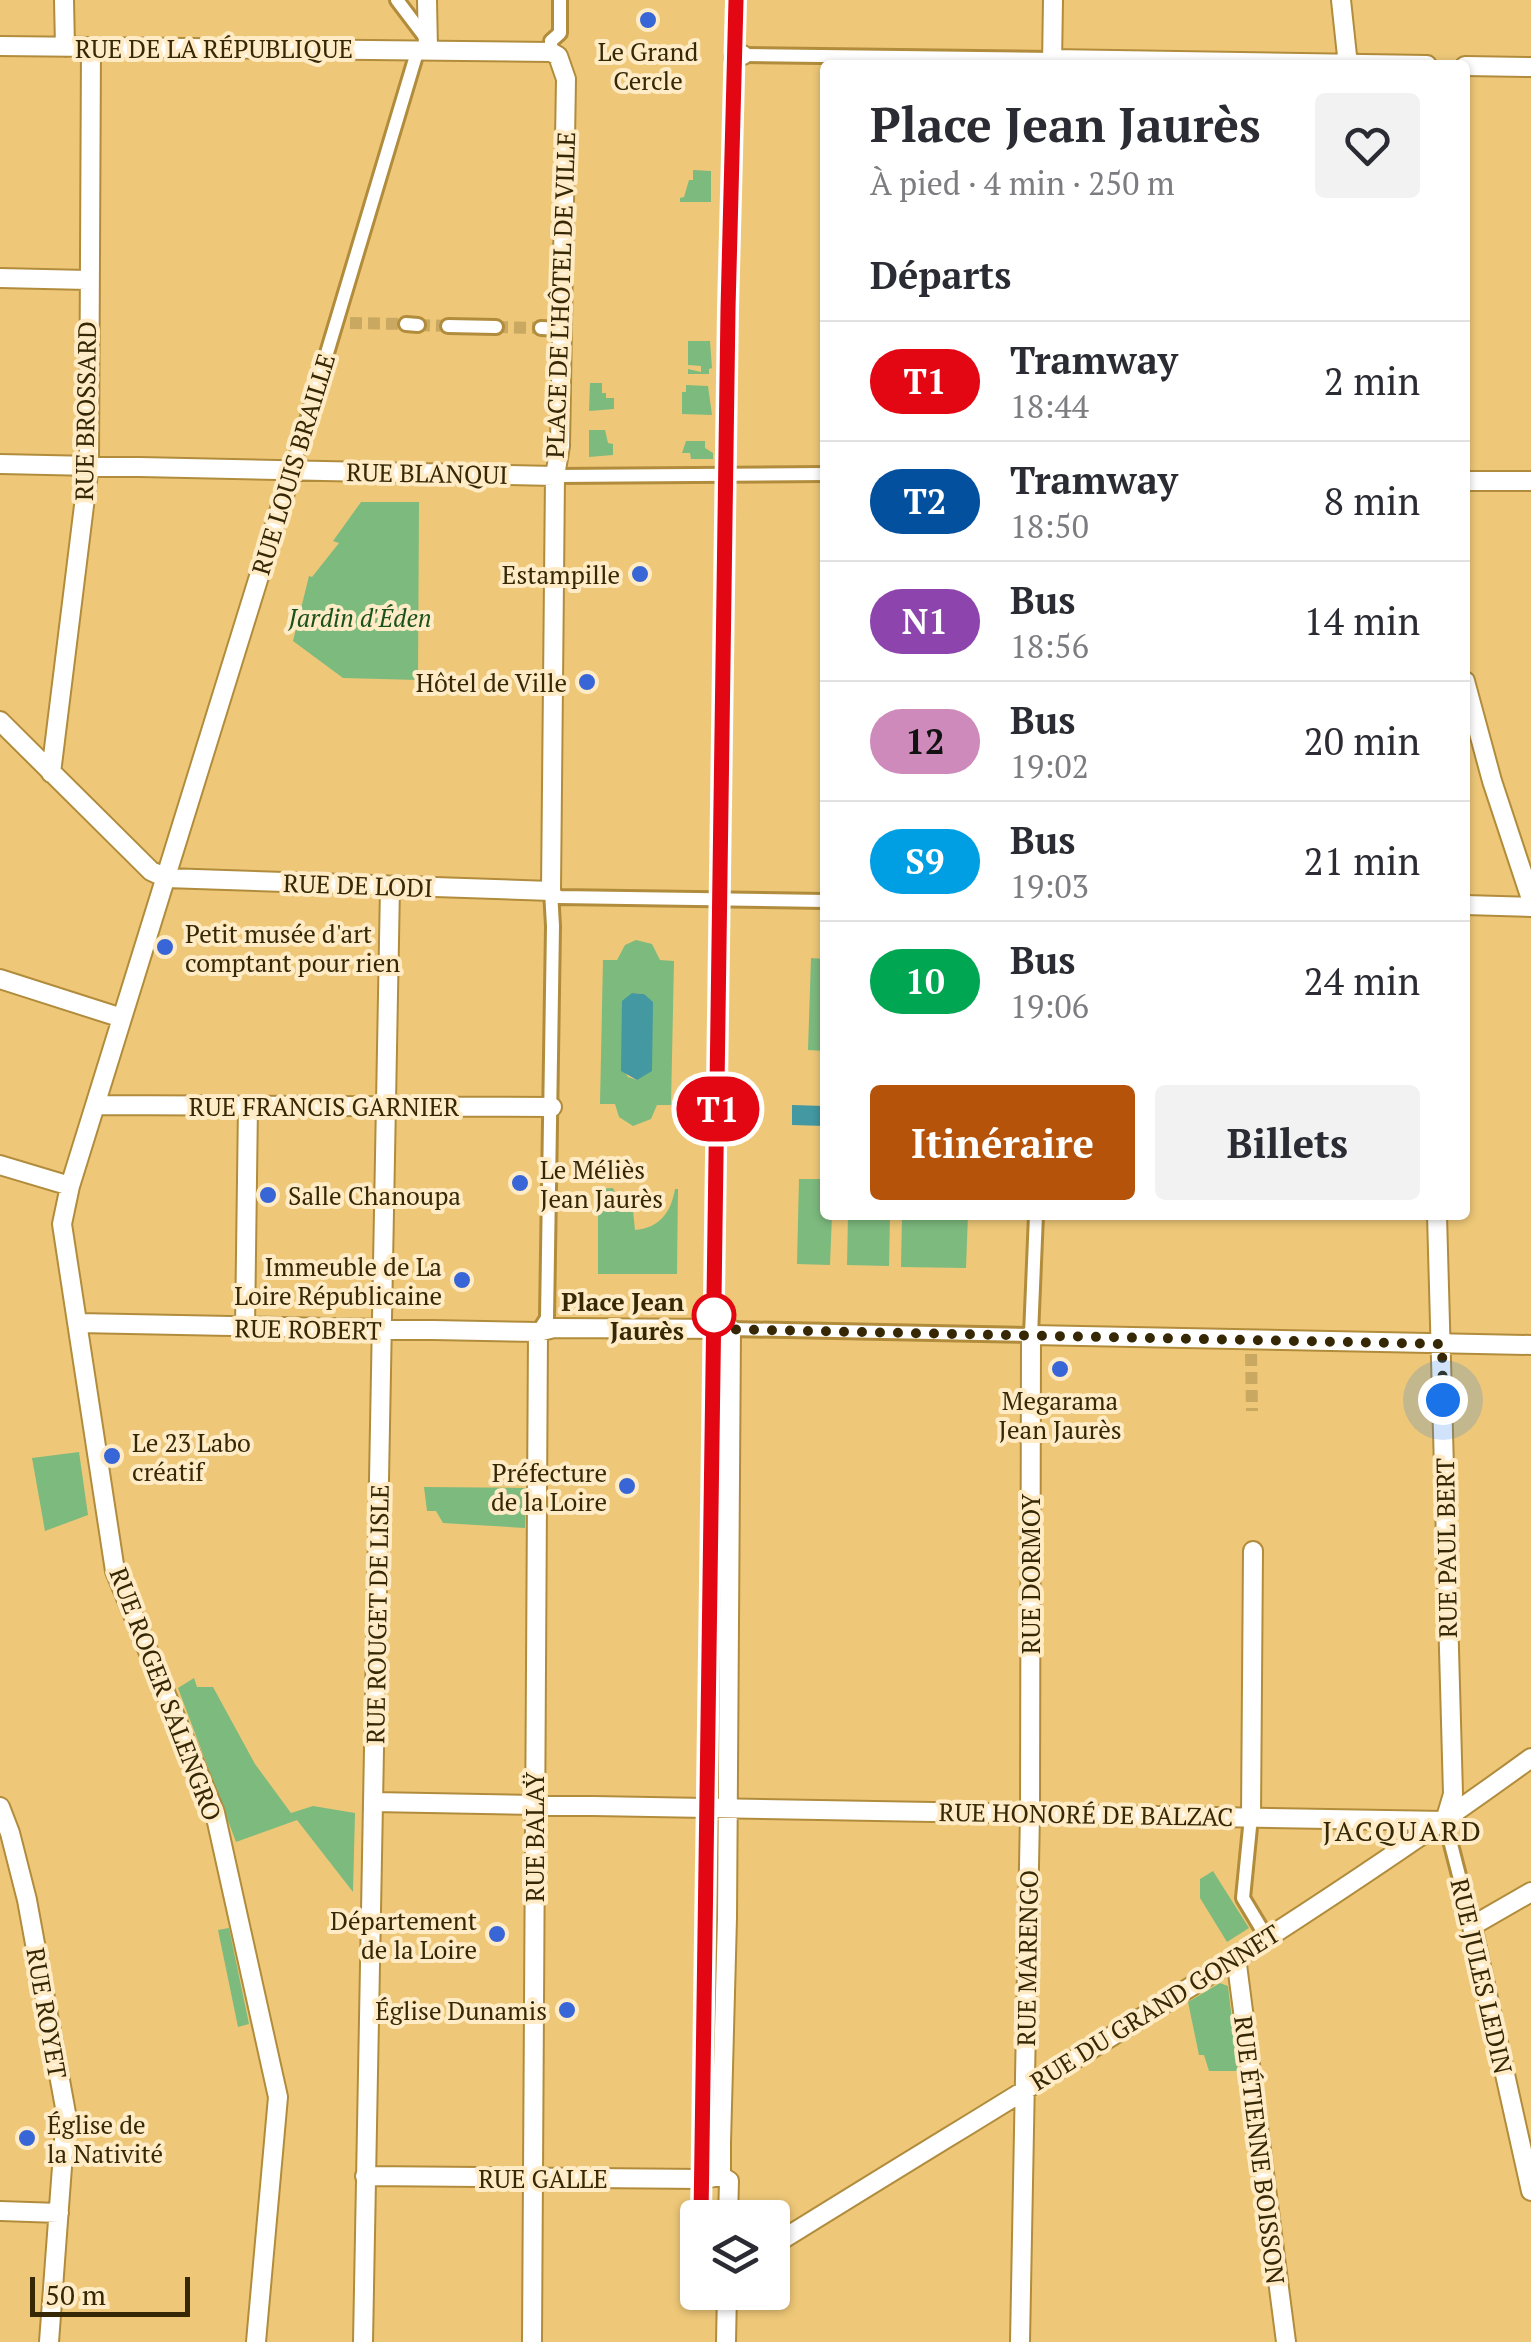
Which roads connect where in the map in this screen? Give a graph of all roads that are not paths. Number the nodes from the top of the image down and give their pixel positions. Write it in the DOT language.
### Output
graph roads {
  1 [pos="64,0"];
  2 [pos="397,0"];
  3 [pos="427,0"];
  4 [pos="560,0"];
  5 [pos="1053,0"];
  6 [pos="1341,0"];
  7 [pos="424,45"];
  8 [pos="0,46"];
  9 [pos="65,46"];
  10 [pos="91,47"];
  11 [pos="555,54"];
  12 [pos="739,57"];
  13 [pos="927,60"];
  14 [pos="1052,60"];
  15 [pos="1347,60"];
  16 [pos="1470,66"];
  17 [pos="1531,67"];
  18 [pos="0,278"];
  19 [pos="88,280"];
  20 [pos="448,326"];
  21 [pos="496,327"];
  22 [pos="541,328"];
  23 [pos="562,330"];
  24 [pos="0,464"];
  25 [pos="89,465"];
  26 [pos="292,470"];
  27 [pos="820,474"];
  28 [pos="555,476"];
  29 [pos="1470,481"];
  30 [pos="1531,481"];
  31 [pos="1470,700"];
  32 [pos="0,722"];
  33 [pos="51,773"];
  34 [pos="166,878"];
  35 [pos="390,886"];
  36 [pos="551,891"];
  37 [pos="1531,899"];
  38 [pos="820,901"];
  39 [pos="1470,905"];
  40 [pos="1531,907"];
  41 [pos="0,979"];
  42 [pos="122,1018"];
  43 [pos="96,1105"];
  44 [pos="248,1105"];
  45 [pos="386,1106"];
  46 [pos="552,1108"];
  47 [pos="0,1164"];
  48 [pos="70,1186"];
  49 [pos="1036,1220"];
  50 [pos="1438,1220"];
  51 [pos="78,1323"];
  52 [pos="246,1328"];
  53 [pos="731,1329"];
  54 [pos="382,1330"];
  55 [pos="538,1332"];
  56 [pos="1031,1334"];
  57 [pos="1442,1344"];
  58 [pos="1531,1346"];
  59 [pos="1253,1551"];
  60 [pos="1531,1758"];
  61 [pos="373,1802"];
  62 [pos="534,1804"];
  63 [pos="0,1807"];
  64 [pos="727,1808"];
  65 [pos="1030,1813"];
  66 [pos="1251,1817"];
  67 [pos="1446,1821"];
  68 [pos="1531,1892"];
  69 [pos="1472,1926"];
  70 [pos="1267,1938"];
  71 [pos="1236,1957"];
  72 [pos="1025,2088"];
  73 [pos="366,2176"];
  74 [pos="721,2176"];
  75 [pos="534,2178"];
  76 [pos="1531,2190"];
  77 [pos="728,2200"];
  78 [pos="0,2211"];
  79 [pos="59,2213"];
  80 [pos="790,2235"];
  81 [pos="727,2310"];
  82 [pos="49,2342"];
  83 [pos="256,2342"];
  84 [pos="363,2342"];
  85 [pos="532,2342"];
  86 [pos="726,2342"];
  87 [pos="1020,2342"];
  88 [pos="1286,2342"];
  1 -- 9 [label="street"];
  2 -- 7 [label="street"];
  3 -- 7 [label="street"];
  4 -- 11 [label="street"];
  5 -- 14 [label="street"];
  6 -- 15 [label="street"];
  7 -- 10 [label="street, RUE DE LA RÉPUBLIQUE"];
  7 -- 11 [label="street, RUE DE LA RÉPUBLIQUE"];
  7 -- 26 [label="street, RUE LOUIS BRAILLE"];
  8 -- 9 [label="street, RUE DE LA RÉPUBLIQUE"];
  9 -- 10 [label="street, RUE DE LA RÉPUBLIQUE"];
  10 -- 19 [label="street, RUE BROSSARD"];
  11 -- 23 [label="street, PLACE DE L'HÔTEL DE VILLE"];
  12 -- 13 [label="street"];
  16 -- 17 [label="street"];
  18 -- 19 [label="street"];
  19 -- 25 [label="street, RUE BROSSARD"];
  20 -- 21 [label="street"];
  22 -- 23 [label="street"];
  23 -- 28 [label="street, PLACE DE L'HÔTEL DE VILLE"];
  24 -- 25 [label="street, RUE BLANQUI"];
  25 -- 26 [label="street, RUE BLANQUI"];
  25 -- 33 [label="street, RUE BROSSARD"];
  26 -- 28 [label="street, RUE BLANQUI"];
  26 -- 34 [label="street, RUE LOUIS BRAILLE"];
  27 -- 28 [label="street, PLACE DE L'HÔTEL DE VILLE"];
  28 -- 36 [label="street"];
  29 -- 30 [label="street"];
  31 -- 37 [label="street"];
  32 -- 33 [label="street"];
  33 -- 34 [label="street"];
  34 -- 35 [label="street, RUE DE LODI"];
  34 -- 42 [label="street, RUE ROGER SALENGRO"];
  35 -- 36 [label="street, RUE DE LODI"];
  35 -- 45 [label="street, RUE ROUGET DE LISLE"];
  36 -- 38 [label="street"];
  36 -- 46 [label="street"];
  39 -- 40 [label="street"];
  41 -- 42 [label="street"];
  42 -- 43 [label="street, RUE ROGER SALENGRO"];
  43 -- 44 [label="street, RUE FRANCIS GARNIER"];
  43 -- 48 [label="street, RUE ROGER SALENGRO"];
  44 -- 45 [label="street, RUE FRANCIS GARNIER"];
  44 -- 52 [label="street"];
  45 -- 46 [label="street, RUE FRANCIS GARNIER"];
  45 -- 54 [label="street, RUE ROUGET DE LISLE"];
  46 -- 55 [label="street"];
  47 -- 48 [label="street"];
  48 -- 51 [label="street, RUE ROGER SALENGRO"];
  49 -- 56 [label="street"];
  50 -- 57 [label="street, RUE PAUL BERT"];
  51 -- 52 [label="street, RUE ROBERT"];
  51 -- 83 [label="street, RUE ROGER SALENGRO"];
  52 -- 54 [label="street, RUE ROBERT"];
  53 -- 55 [label="street"];
  53 -- 56 [label="street"];
  53 -- 64 [label="street"];
  54 -- 55 [label="street, RUE ROBERT"];
  54 -- 61 [label="street, RUE ROUGET DE LISLE"];
  55 -- 62 [label="street, RUE BALAŸ"];
  56 -- 57 [label="street"];
  56 -- 65 [label="street, RUE DORMOY"];
  57 -- 58 [label="street"];
  57 -- 67 [label="street, RUE PAUL BERT"];
  59 -- 66 [label="street"];
  60 -- 67 [label="street, RUE DU GRAND GONNET"];
  61 -- 62 [label="street, RUE HONORÉ DE BALZAC"];
  61 -- 73 [label="street, RUE ROUGET DE LISLE"];
  62 -- 64 [label="street, RUE HONORÉ DE BALZAC"];
  62 -- 75 [label="street, RUE BALAŸ"];
  63 -- 79 [label="street, RUE ROYET"];
  64 -- 65 [label="street, RUE HONORÉ DE BALZAC"];
  64 -- 74 [label="street"];
  65 -- 66 [label="street, RUE HONORÉ DE BALZAC"];
  65 -- 72 [label="street, RUE MARENGO"];
  66 -- 67 [label="street, RUE HONORÉ DE BALZAC"];
  66 -- 70 [label="street"];
  67 -- 69 [label="street, RUE JULES LEDIN"];
  67 -- 70 [label="street, RUE DU GRAND GONNET"];
  68 -- 69 [label="street"];
  69 -- 76 [label="street, RUE JULES LEDIN"];
  70 -- 71 [label="street, RUE DU GRAND GONNET"];
  71 -- 72 [label="street, RUE DU GRAND GONNET"];
  71 -- 88 [label="street, RUE ÉTIENNE BOISSON"];
  72 -- 80 [label="street, RUE DU GRAND GONNET"];
  72 -- 87 [label="street, RUE MARENGO"];
  73 -- 75 [label="street, RUE GALLE"];
  73 -- 84 [label="street, RUE ROUGET DE LISLE"];
  74 -- 75 [label="street, RUE GALLE"];
  74 -- 77 [label="street"];
  75 -- 85 [label="street, RUE BALAŸ"];
  78 -- 79 [label="street"];
  79 -- 82 [label="street, RUE ROYET"];
  81 -- 86 [label="street"];
}
